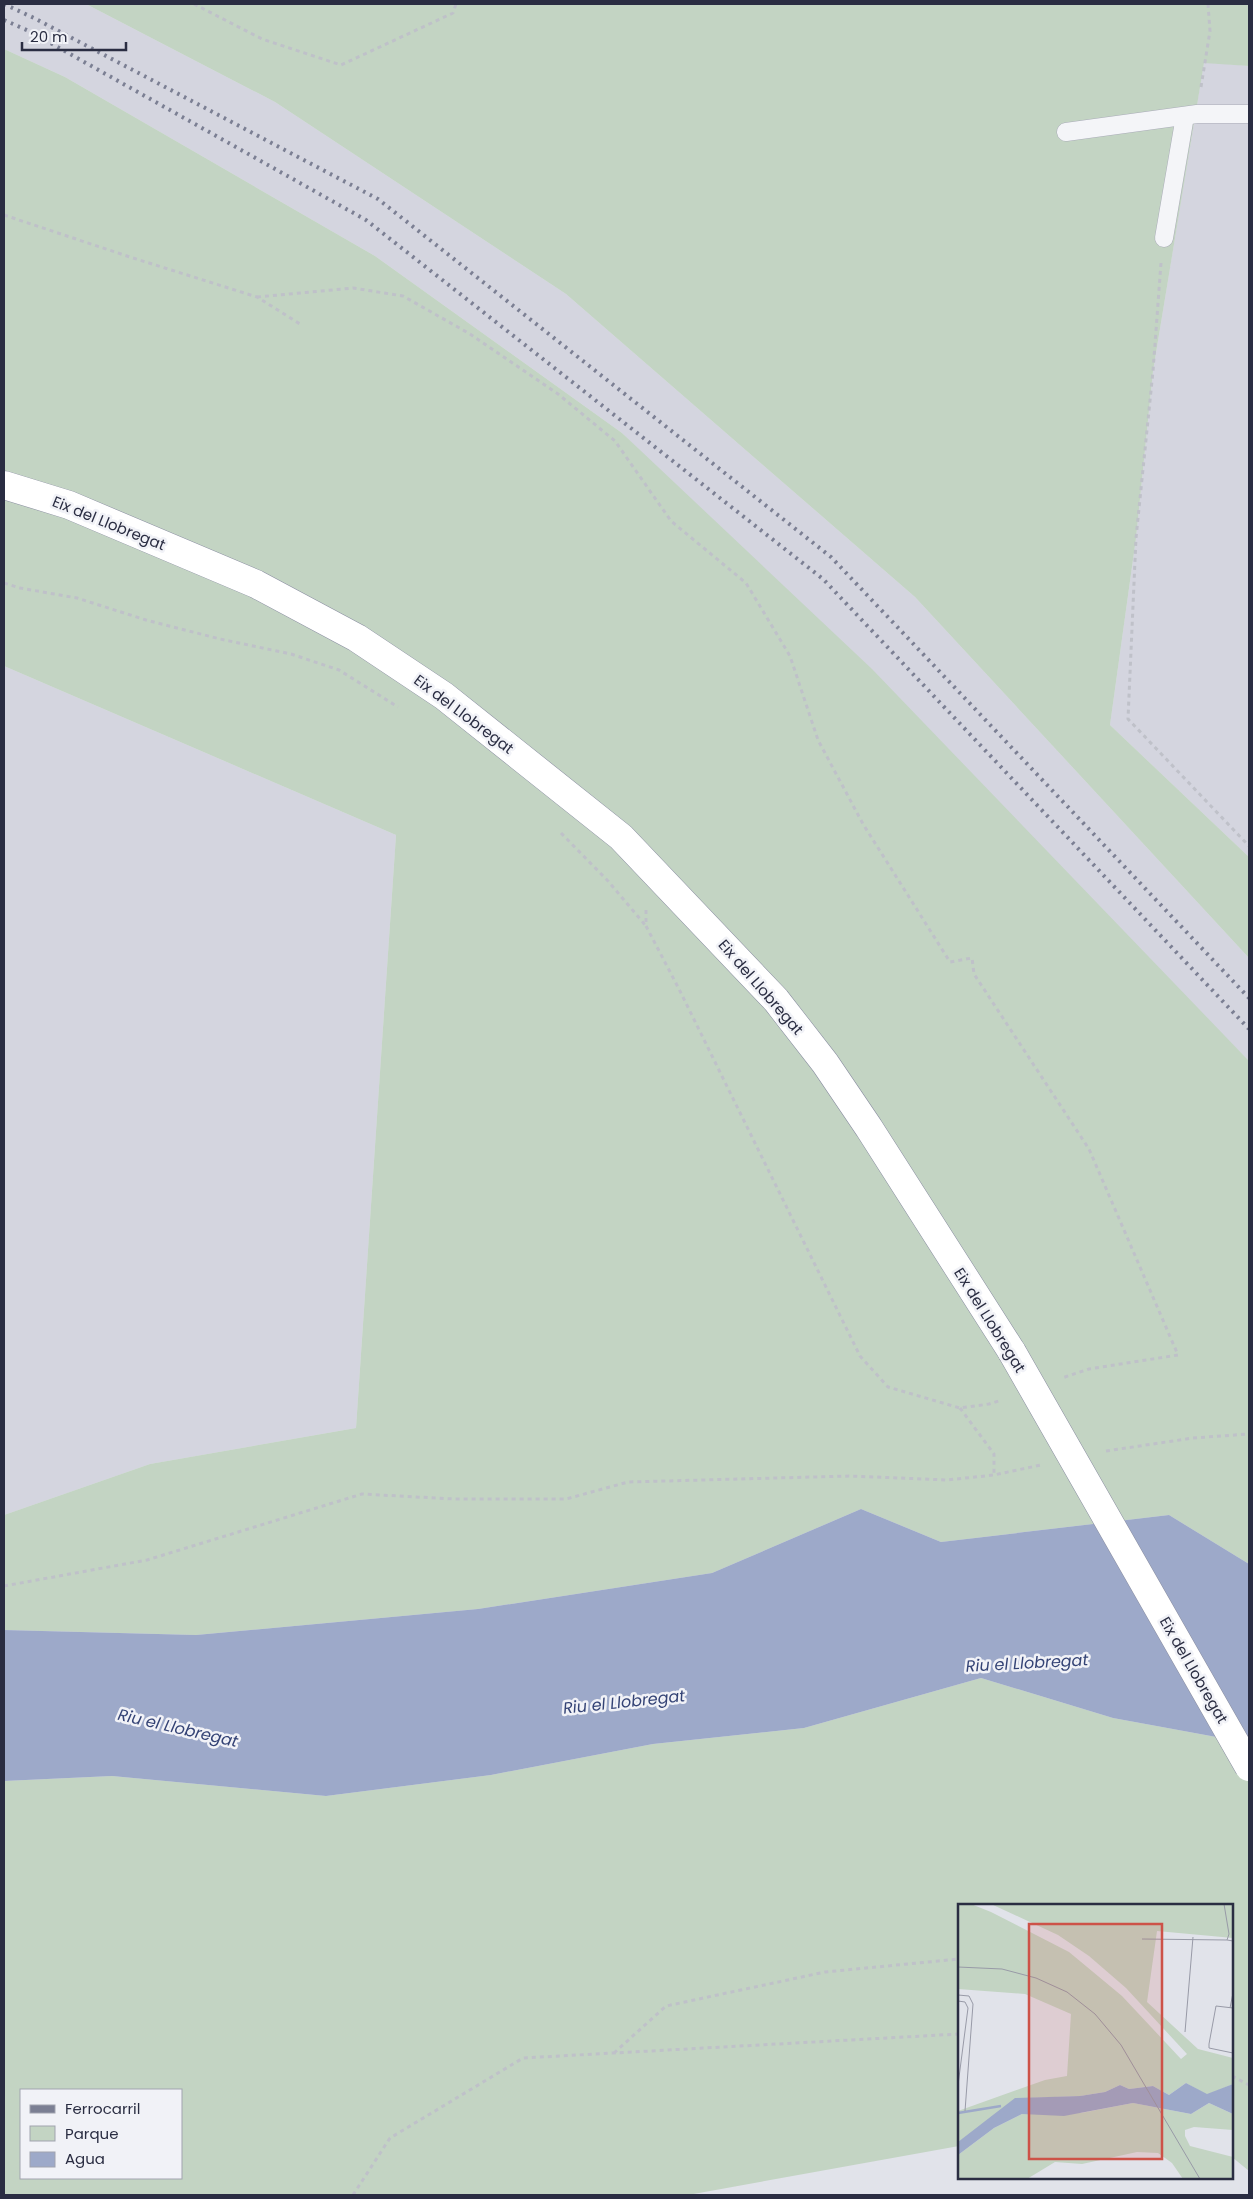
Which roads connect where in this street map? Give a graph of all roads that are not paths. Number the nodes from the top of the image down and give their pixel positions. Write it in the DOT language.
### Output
graph roads {
  1 [pos="1249,114"];
  2 [pos="1191,115"];
  3 [pos="1066,132"];
  4 [pos="1164,238"];
  5 [pos="4,485"];
  6 [pos="1249,1767"];
  1 -- 2 [label="lane"];
  2 -- 3 [label="lane"];
  2 -- 4 [label="lane"];
  5 -- 6 [label="highway, Eix del Llobregat, bridge"];
}
